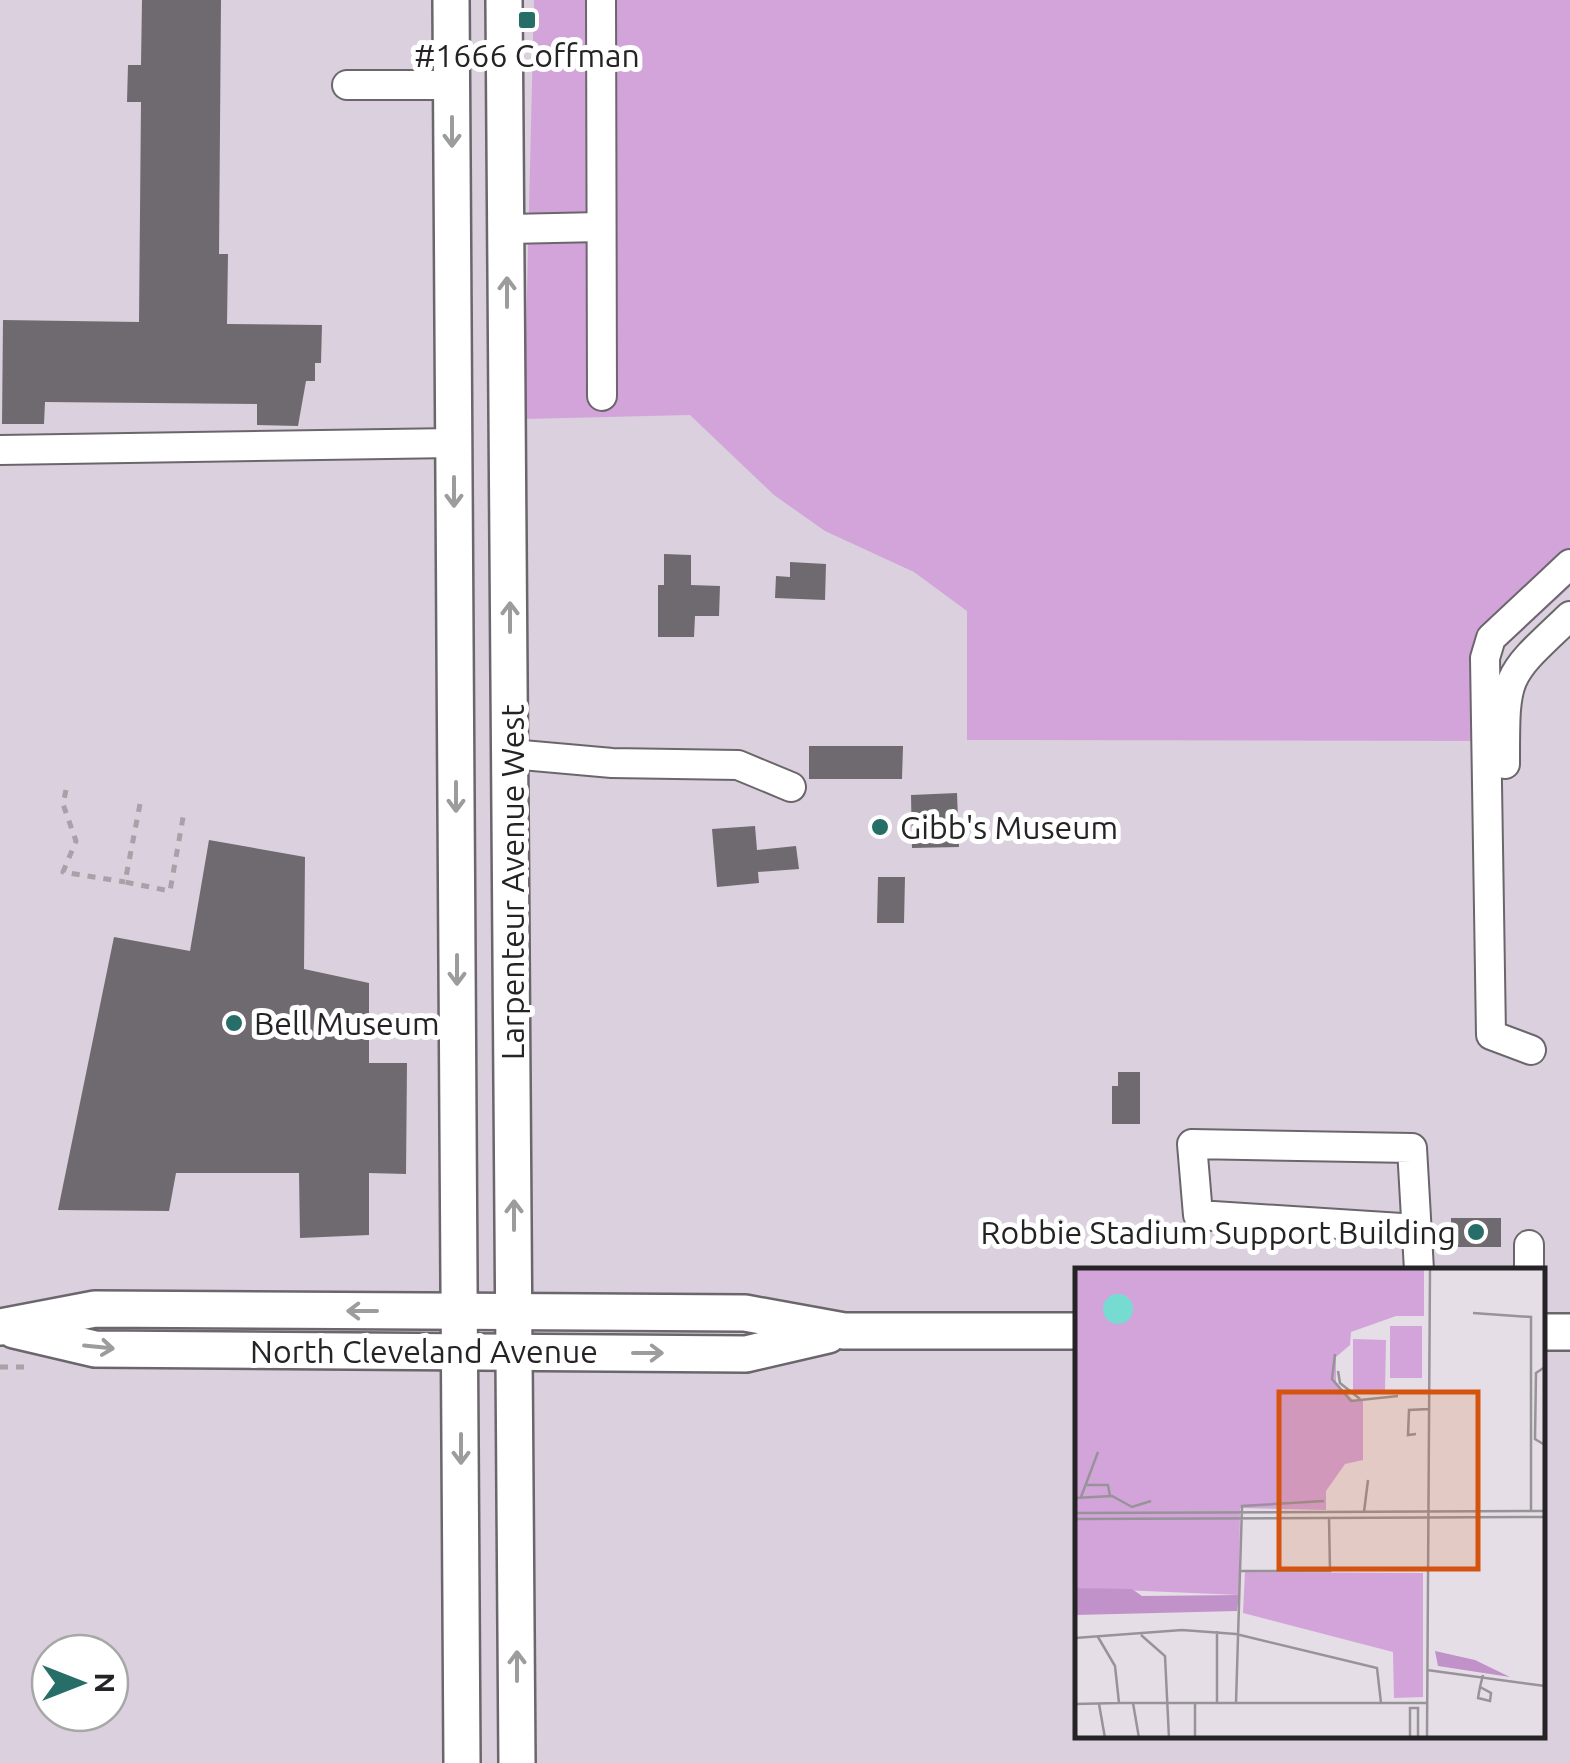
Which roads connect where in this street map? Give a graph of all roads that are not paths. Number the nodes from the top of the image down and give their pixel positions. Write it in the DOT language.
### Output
graph roads {
  1 [pos="451,0"];
  2 [pos="504,0"];
  3 [pos="601,0"];
  4 [pos="347,85"];
  5 [pos="452,85"];
  6 [pos="601,228"];
  7 [pos="506,229"];
  8 [pos="602,396"];
  9 [pos="454,444"];
  10 [pos="0,450"];
  11 [pos="1570,564"];
  12 [pos="1569,618"];
  13 [pos="510,714"];
  14 [pos="456,718"];
  15 [pos="511,754"];
  16 [pos="791,787"];
  17 [pos="1416,1229"];
  18 [pos="1419,1268"];
  19 [pos="460,1312"];
  20 [pos="516,1312"];
  21 [pos="2,1327"];
  22 [pos="844,1331"];
  23 [pos="1075,1332"];
  24 [pos="460,1352"];
  25 [pos="515,1352"];
  26 [pos="462,1763"];
  27 [pos="518,1763"];
  1 -- 5 [label="main road, Larpenteur Avenue West"];
  2 -- 7 [label="main road, Larpenteur Avenue West"];
  3 -- 6 [label="lane"];
  4 -- 5 [label="lane"];
  5 -- 9 [label="main road, Larpenteur Avenue West, one-way"];
  6 -- 7 [label="lane"];
  6 -- 8 [label="lane"];
  13 -- 7 [label="main road, Larpenteur Avenue West, one-way"];
  9 -- 10 [label="lane"];
  9 -- 14 [label="main road, Larpenteur Avenue West, one-way"];
  11 -- 12 [label="lane"];
  13 -- 14 [label="main road"];
  13 -- 15 [label="main road, Larpenteur Avenue West"];
  14 -- 19 [label="main road, Larpenteur Avenue West, one-way"];
  15 -- 16 [label="lane"];
  20 -- 15 [label="main road, Larpenteur Avenue West, one-way"];
  17 -- 17 [label="lane"];
  17 -- 18 [label="lane"];
  19 -- 20 [label="main road, North Cleveland Avenue"];
  19 -- 21 [label="main road, North Cleveland Avenue, one-way"];
  19 -- 24 [label="main road, Larpenteur Avenue West"];
  20 -- 22 [label="main road, North Cleveland Avenue"];
  20 -- 25 [label="main road, Larpenteur Avenue West"];
  21 -- 24 [label="main road, North Cleveland Avenue, one-way"];
  22 -- 23 [label="main road, North Cleveland Avenue"];
  25 -- 22 [label="main road, North Cleveland Avenue, one-way"];
  24 -- 25 [label="main road, North Cleveland Avenue"];
  24 -- 26 [label="main road, Larpenteur Avenue West, one-way"];
  27 -- 25 [label="main road, Larpenteur Avenue West, one-way"];
}
